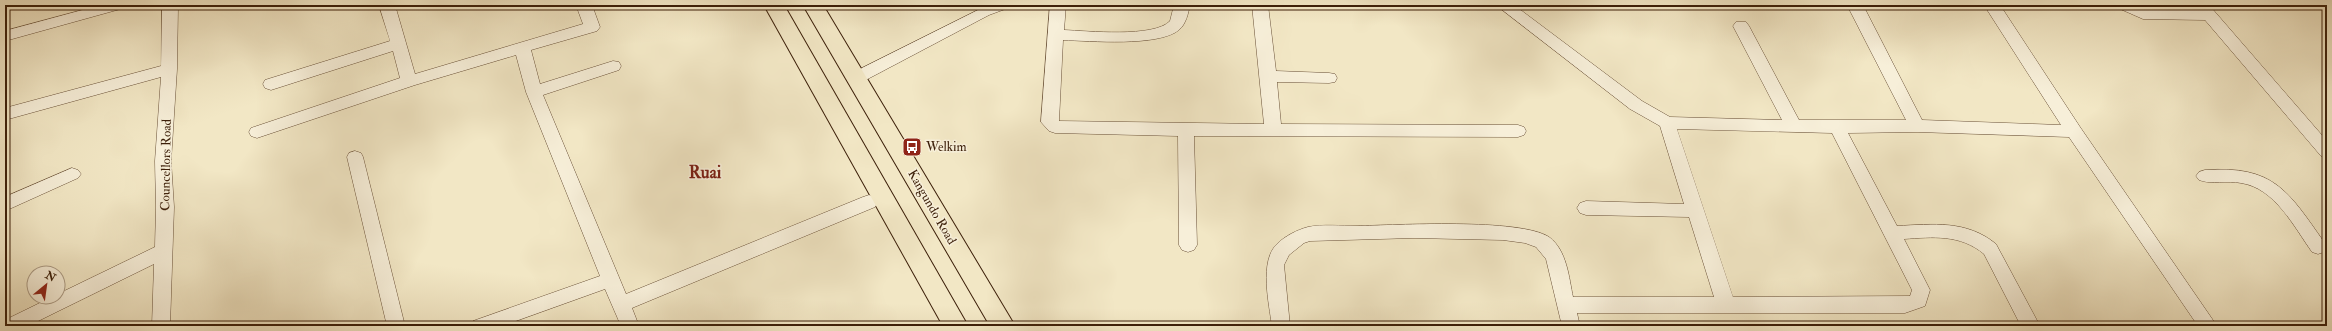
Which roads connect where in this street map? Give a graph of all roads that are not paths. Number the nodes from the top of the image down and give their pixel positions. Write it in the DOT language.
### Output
graph roads {
  1 [pos="119,5"];
  2 [pos="170,5"];
  3 [pos="387,5"];
  4 [pos="584,5"];
  5 [pos="774,5"];
  6 [pos="813,5"];
  7 [pos="1003,5"];
  8 [pos="1058,5"];
  9 [pos="1182,5"];
  10 [pos="1260,5"];
  11 [pos="1504,5"];
  12 [pos="1856,5"];
  13 [pos="1992,5"];
  14 [pos="2123,5"];
  15 [pos="2204,10"];
  16 [pos="1741,26"];
  17 [pos="1058,35"];
  18 [pos="5,36"];
  19 [pos="398,44"];
  20 [pos="522,46"];
  21 [pos="613,66"];
  22 [pos="169,69"];
  23 [pos="1269,76"];
  24 [pos="856,78"];
  25 [pos="1329,78"];
  26 [pos="409,80"];
  27 [pos="271,84"];
  28 [pos="534,92"];
  29 [pos="5,114"];
  30 [pos="1667,123"];
  31 [pos="1793,125"];
  32 [pos="1917,126"];
  33 [pos="1837,127"];
  34 [pos="1273,129"];
  35 [pos="1186,130"];
  36 [pos="1518,131"];
  37 [pos="2074,131"];
  38 [pos="257,132"];
  39 [pos="2327,152"];
  40 [pos="355,157"];
  41 [pos="72,174"];
  42 [pos="2205,176"];
  43 [pos="869,202"];
  44 [pos="5,204"];
  45 [pos="1586,208"];
  46 [pos="1696,211"];
  47 [pos="1892,233"];
  48 [pos="1188,246"];
  49 [pos="164,251"];
  50 [pos="2324,251"];
  51 [pos="612,279"];
  52 [pos="622,304"];
  53 [pos="1565,305"];
  54 [pos="1726,306"];
  55 [pos="10,326"];
  56 [pos="161,326"];
  57 [pos="396,326"];
  58 [pos="480,326"];
  59 [pos="630,326"];
  60 [pos="956,326"];
  61 [pos="1003,326"];
  62 [pos="1281,326"];
  63 [pos="1571,326"];
  64 [pos="2031,326"];
  65 [pos="2208,326"];
  1 -- 18 [label="street"];
  2 -- 22 [label="street, Councellors Road"];
  3 -- 19 [label="street"];
  4 -- 20 [label="street"];
  5 -- 60 [label="highway"];
  6 -- 24 [label="highway, Kangundo Road"];
  7 -- 24 [label="street"];
  8 -- 17 [label="street"];
  9 -- 17 [label="street"];
  10 -- 23 [label="street"];
  11 -- 30 [label="street"];
  12 -- 32 [label="street"];
  13 -- 37 [label="street"];
  14 -- 15 [label="street"];
  15 -- 39 [label="street"];
  16 -- 31 [label="street"];
  17 -- 35 [label="street"];
  19 -- 26 [label="street"];
  19 -- 27 [label="street"];
  20 -- 26 [label="street"];
  20 -- 28 [label="street"];
  21 -- 28 [label="street"];
  22 -- 29 [label="street"];
  22 -- 49 [label="street, Councellors Road"];
  23 -- 25 [label="street"];
  23 -- 34 [label="street"];
  24 -- 61 [label="highway, Kangundo Road"];
  26 -- 38 [label="street"];
  28 -- 51 [label="street"];
  30 -- 31 [label="street"];
  30 -- 46 [label="street"];
  31 -- 33 [label="street"];
  32 -- 33 [label="street"];
  32 -- 37 [label="street"];
  33 -- 47 [label="street"];
  34 -- 35 [label="street"];
  34 -- 36 [label="street"];
  35 -- 48 [label="street"];
  37 -- 65 [label="street"];
  40 -- 57 [label="street"];
  41 -- 44 [label="street"];
  42 -- 50 [label="street"];
  43 -- 52 [label="street"];
  45 -- 46 [label="street"];
  46 -- 54 [label="street"];
  47 -- 54 [label="street"];
  47 -- 64 [label="street"];
  49 -- 55 [label="street"];
  49 -- 56 [label="street, Councellors Road"];
  51 -- 52 [label="street"];
  51 -- 58 [label="street"];
  52 -- 59 [label="street"];
  53 -- 54 [label="street"];
  53 -- 62 [label="street"];
  53 -- 63 [label="street"];
}
